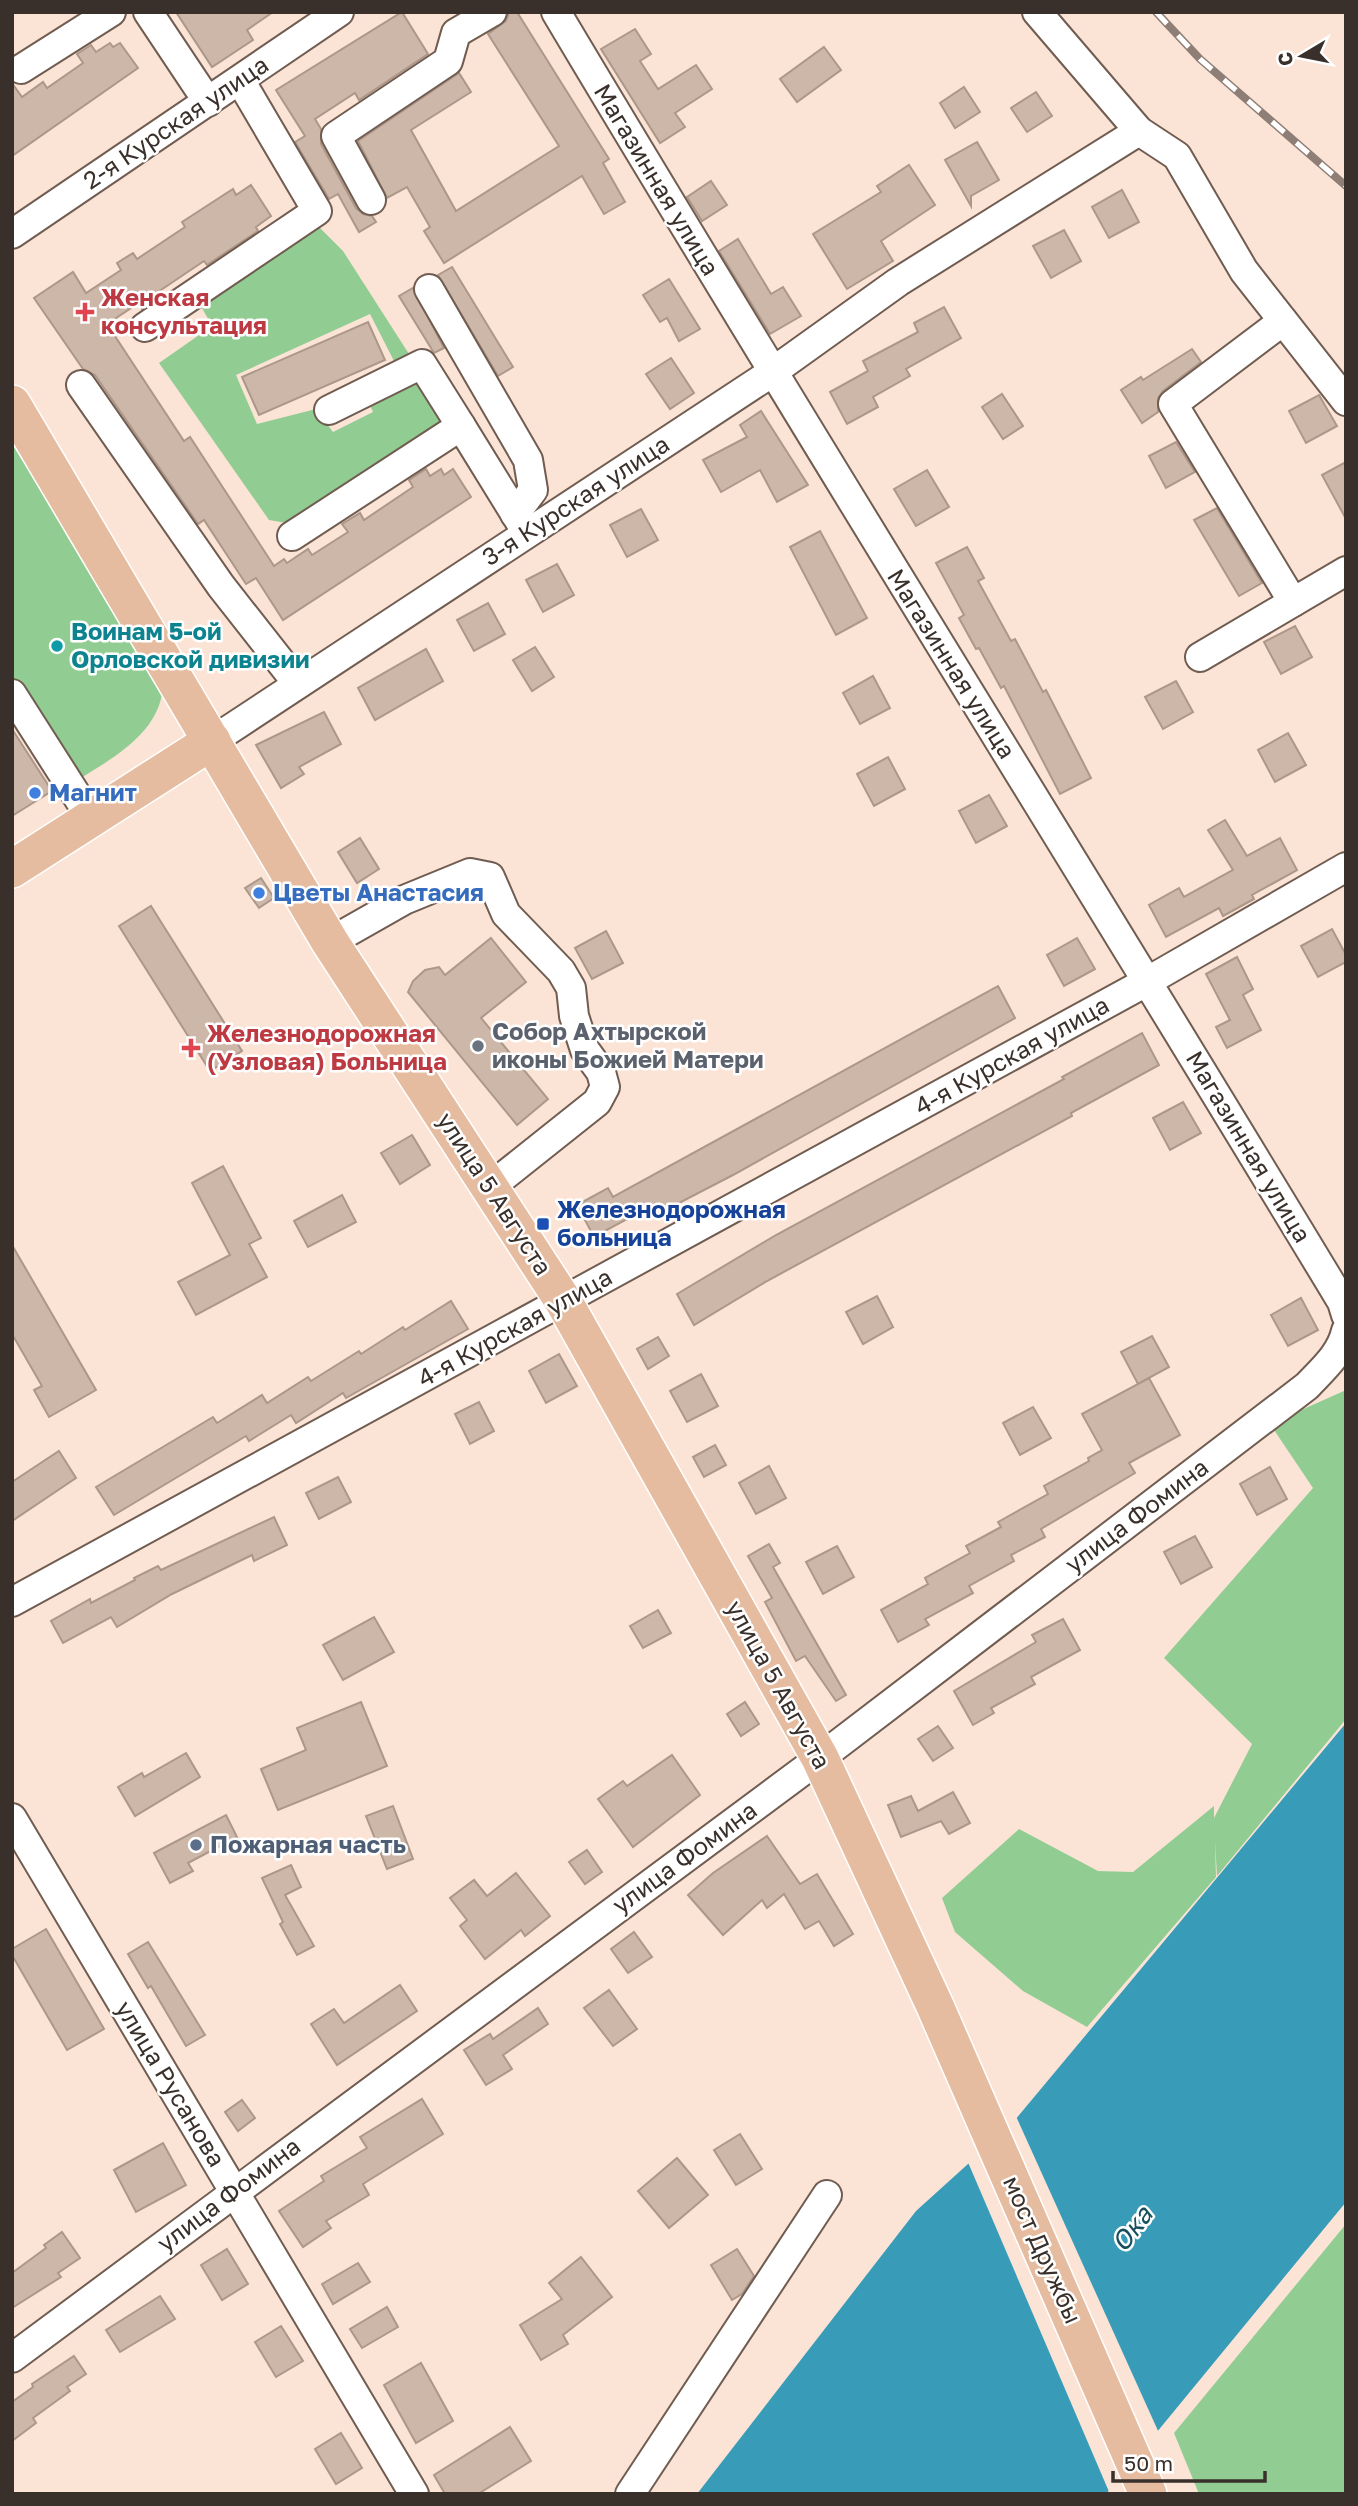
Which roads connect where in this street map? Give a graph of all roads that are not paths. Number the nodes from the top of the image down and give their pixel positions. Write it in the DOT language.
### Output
graph roads {
  1 [pos="111,12"];
  2 [pos="148,12"];
  3 [pos="339,12"];
  4 [pos="492,12"];
  5 [pos="556,12"];
  6 [pos="1037,12"];
  7 [pos="450,23"];
  8 [pos="21,69"];
  9 [pos="240,80"];
  10 [pos="208,102"];
  11 [pos="1139,131"];
  12 [pos="371,200"];
  13 [pos="16,224"];
  14 [pos="429,289"];
  15 [pos="1283,321"];
  16 [pos="145,327"];
  17 [pos="771,373"];
  18 [pos="81,385"];
  19 [pos="1346,401"];
  20 [pos="12,404"];
  21 [pos="329,410"];
  22 [pos="461,426"];
  23 [pos="521,523"];
  24 [pos="292,536"];
  25 [pos="1346,571"];
  26 [pos="1293,602"];
  27 [pos="1200,657"];
  28 [pos="298,684"];
  29 [pos="12,694"];
  30 [pos="212,741"];
  31 [pos="92,818"];
  32 [pos="1346,867"];
  33 [pos="12,869"];
  34 [pos="330,942"];
  35 [pos="1148,981"];
  36 [pos="489,1188"];
  37 [pos="564,1302"];
  38 [pos="1345,1329"];
  39 [pos="12,1602"];
  40 [pos="820,1758"];
  41 [pos="12,1818"];
  42 [pos="935,2006"];
  43 [pos="233,2191"];
  44 [pos="827,2195"];
  45 [pos="12,2358"];
  46 [pos="414,2494"];
  47 [pos="630,2494"];
  48 [pos="1148,2494"];
  1 -- 8 [label="street"];
  2 -- 10 [label="street"];
  3 -- 9 [label="street, 2-я Курская улица"];
  4 -- 7 [label="street"];
  5 -- 17 [label="street, Магазинная улица"];
  6 -- 11 [label="street"];
  7 -- 12 [label="street"];
  9 -- 10 [label="street, 2-я Курская улица"];
  9 -- 16 [label="street"];
  10 -- 13 [label="street, 2-я Курская улица"];
  11 -- 15 [label="street"];
  11 -- 17 [label="street, 3-я Курская улица"];
  14 -- 23 [label="street"];
  15 -- 19 [label="street"];
  15 -- 26 [label="street"];
  17 -- 23 [label="street, 3-я Курская улица"];
  17 -- 35 [label="street, Магазинная улица"];
  18 -- 28 [label="street"];
  20 -- 30 [label="main road, улица 5 Августа"];
  21 -- 22 [label="street"];
  22 -- 23 [label="street"];
  22 -- 24 [label="street"];
  23 -- 28 [label="street, 3-я Курская улица"];
  25 -- 26 [label="street"];
  26 -- 27 [label="street"];
  28 -- 30 [label="street, 3-я Курская улица"];
  29 -- 31 [label="street"];
  30 -- 31 [label="main road, 3-я Курская улица"];
  30 -- 34 [label="main road, улица 5 Августа"];
  31 -- 33 [label="main road, 3-я Курская улица"];
  32 -- 35 [label="street, 4-я Курская улица"];
  34 -- 36 [label="main road, улица 5 Августа"];
  34 -- 36 [label="street"];
  35 -- 37 [label="street, 4-я Курская улица"];
  35 -- 38 [label="street, Магазинная улица"];
  36 -- 37 [label="main road, улица 5 Августа"];
  37 -- 39 [label="street, 4-я Курская улица"];
  37 -- 40 [label="main road, улица 5 Августа"];
  38 -- 40 [label="street, улица Фомина"];
  40 -- 42 [label="main road, улица 5 Августа"];
  40 -- 43 [label="street, улица Фомина"];
  41 -- 43 [label="street, улица Русанова"];
  42 -- 48 [label="main road, мост Дружбы"];
  43 -- 45 [label="street, улица Фомина"];
  43 -- 46 [label="street, улица Русанова"];
  44 -- 47 [label="street"];
}
